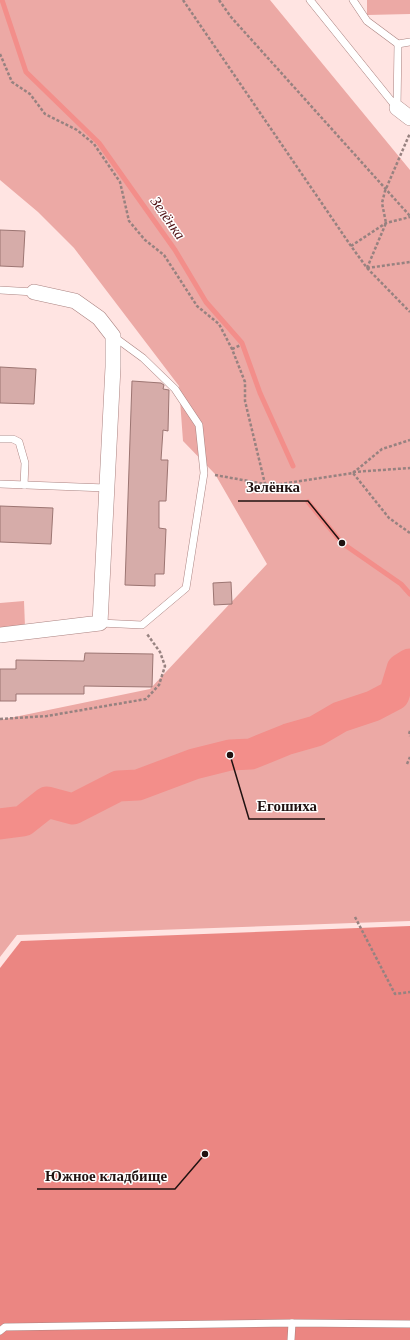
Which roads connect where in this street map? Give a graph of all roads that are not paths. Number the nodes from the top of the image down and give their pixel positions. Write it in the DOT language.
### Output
graph roads {
  1 [pos="310,0"];
  2 [pos="353,0"];
  3 [pos="410,42"];
  4 [pos="398,44"];
  5 [pos="398,108"];
  6 [pos="410,118"];
  7 [pos="0,290"];
  8 [pos="34,292"];
  9 [pos="113,336"];
  10 [pos="0,439"];
  11 [pos="0,484"];
  12 [pos="24,485"];
  13 [pos="106,488"];
  14 [pos="100,623"];
  15 [pos="0,635"];
  16 [pos="292,1323"];
  17 [pos="410,1324"];
  18 [pos="0,1331"];
  19 [pos="291,1340"];
  1 -- 5 [label="lane"];
  2 -- 4 [label="lane"];
  3 -- 4 [label="lane"];
  4 -- 5 [label="lane"];
  5 -- 6 [label="street"];
  7 -- 8 [label="lane"];
  8 -- 9 [label="street"];
  9 -- 13 [label="street"];
  9 -- 14 [label="lane"];
  10 -- 12 [label="lane"];
  11 -- 12 [label="lane"];
  12 -- 13 [label="lane"];
  13 -- 14 [label="street"];
  14 -- 15 [label="street"];
  16 -- 17 [label="lane"];
  16 -- 18 [label="lane"];
  16 -- 19 [label="lane"];
}
